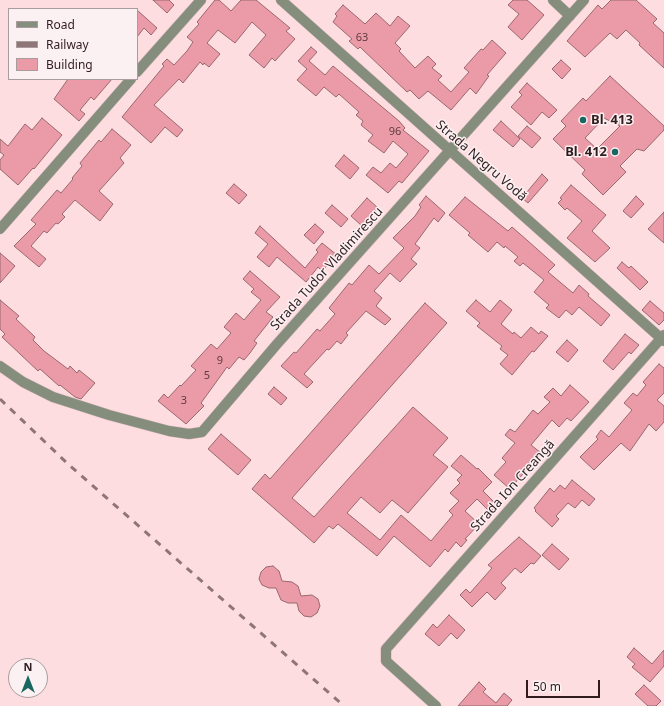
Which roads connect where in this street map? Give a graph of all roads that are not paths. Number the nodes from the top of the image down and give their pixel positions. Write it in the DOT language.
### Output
graph roads {
  1 [pos="201,0"];
  2 [pos="281,0"];
  3 [pos="553,0"];
  4 [pos="584,0"];
  5 [pos="570,16"];
  6 [pos="138,71"];
  7 [pos="130,80"];
  8 [pos="450,151"];
  9 [pos="0,229"];
  10 [pos="663,338"];
  11 [pos="0,366"];
  12 [pos="436,706"];
  1 -- 6 [label="street"];
  2 -- 8 [label="street, Strada Negru Vodă"];
  3 -- 5 [label="street"];
  4 -- 5 [label="street, Strada Tudor Vladimirescu"];
  5 -- 8 [label="street, Strada Tudor Vladimirescu"];
  7 -- 9 [label="street"];
  8 -- 10 [label="street, Strada Negru Vodă"];
  8 -- 11 [label="street, Strada Tudor Vladimirescu"];
  10 -- 12 [label="street, Strada Ion Creangă"];
}
